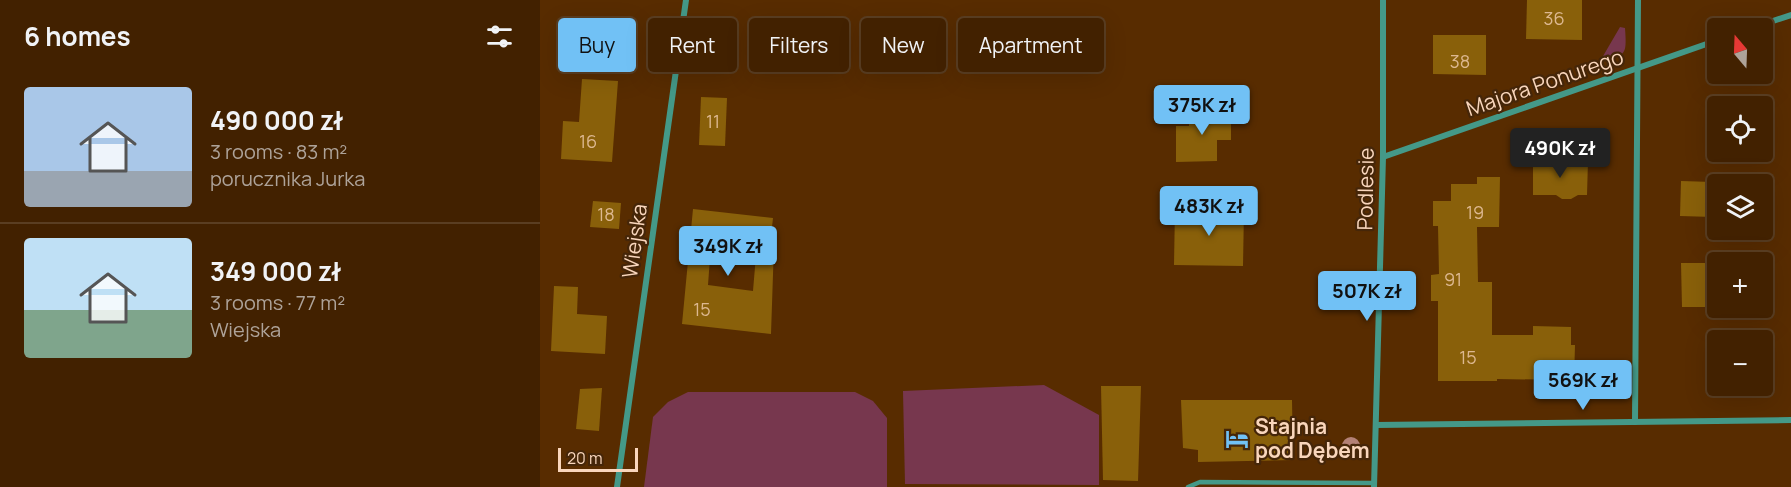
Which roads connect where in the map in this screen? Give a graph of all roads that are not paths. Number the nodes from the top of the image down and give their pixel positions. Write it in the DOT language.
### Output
graph roads {
  1 [pos="686,0"];
  2 [pos="1383,0"];
  3 [pos="1638,0"];
  4 [pos="1791,15"];
  5 [pos="1773,21"];
  6 [pos="1707,44"];
  7 [pos="1638,68"];
  8 [pos="1383,157"];
  9 [pos="1791,420"];
  10 [pos="1635,422"];
  11 [pos="1376,425"];
  12 [pos="1374,485"];
  13 [pos="617,487"];
  14 [pos="1188,487"];
  1 -- 13 [label="street, Wiejska"];
  2 -- 8 [label="street, Podlesie"];
  3 -- 7 [label="street"];
  4 -- 5 [label="street"];
  6 -- 7 [label="street, Majora Ponurego"];
  7 -- 8 [label="street, Majora Ponurego"];
  7 -- 10 [label="street"];
  8 -- 11 [label="street, Podlesie"];
  9 -- 10 [label="street"];
  10 -- 11 [label="street"];
  11 -- 12 [label="street, Podlesie"];
  12 -- 14 [label="lane"];
}
